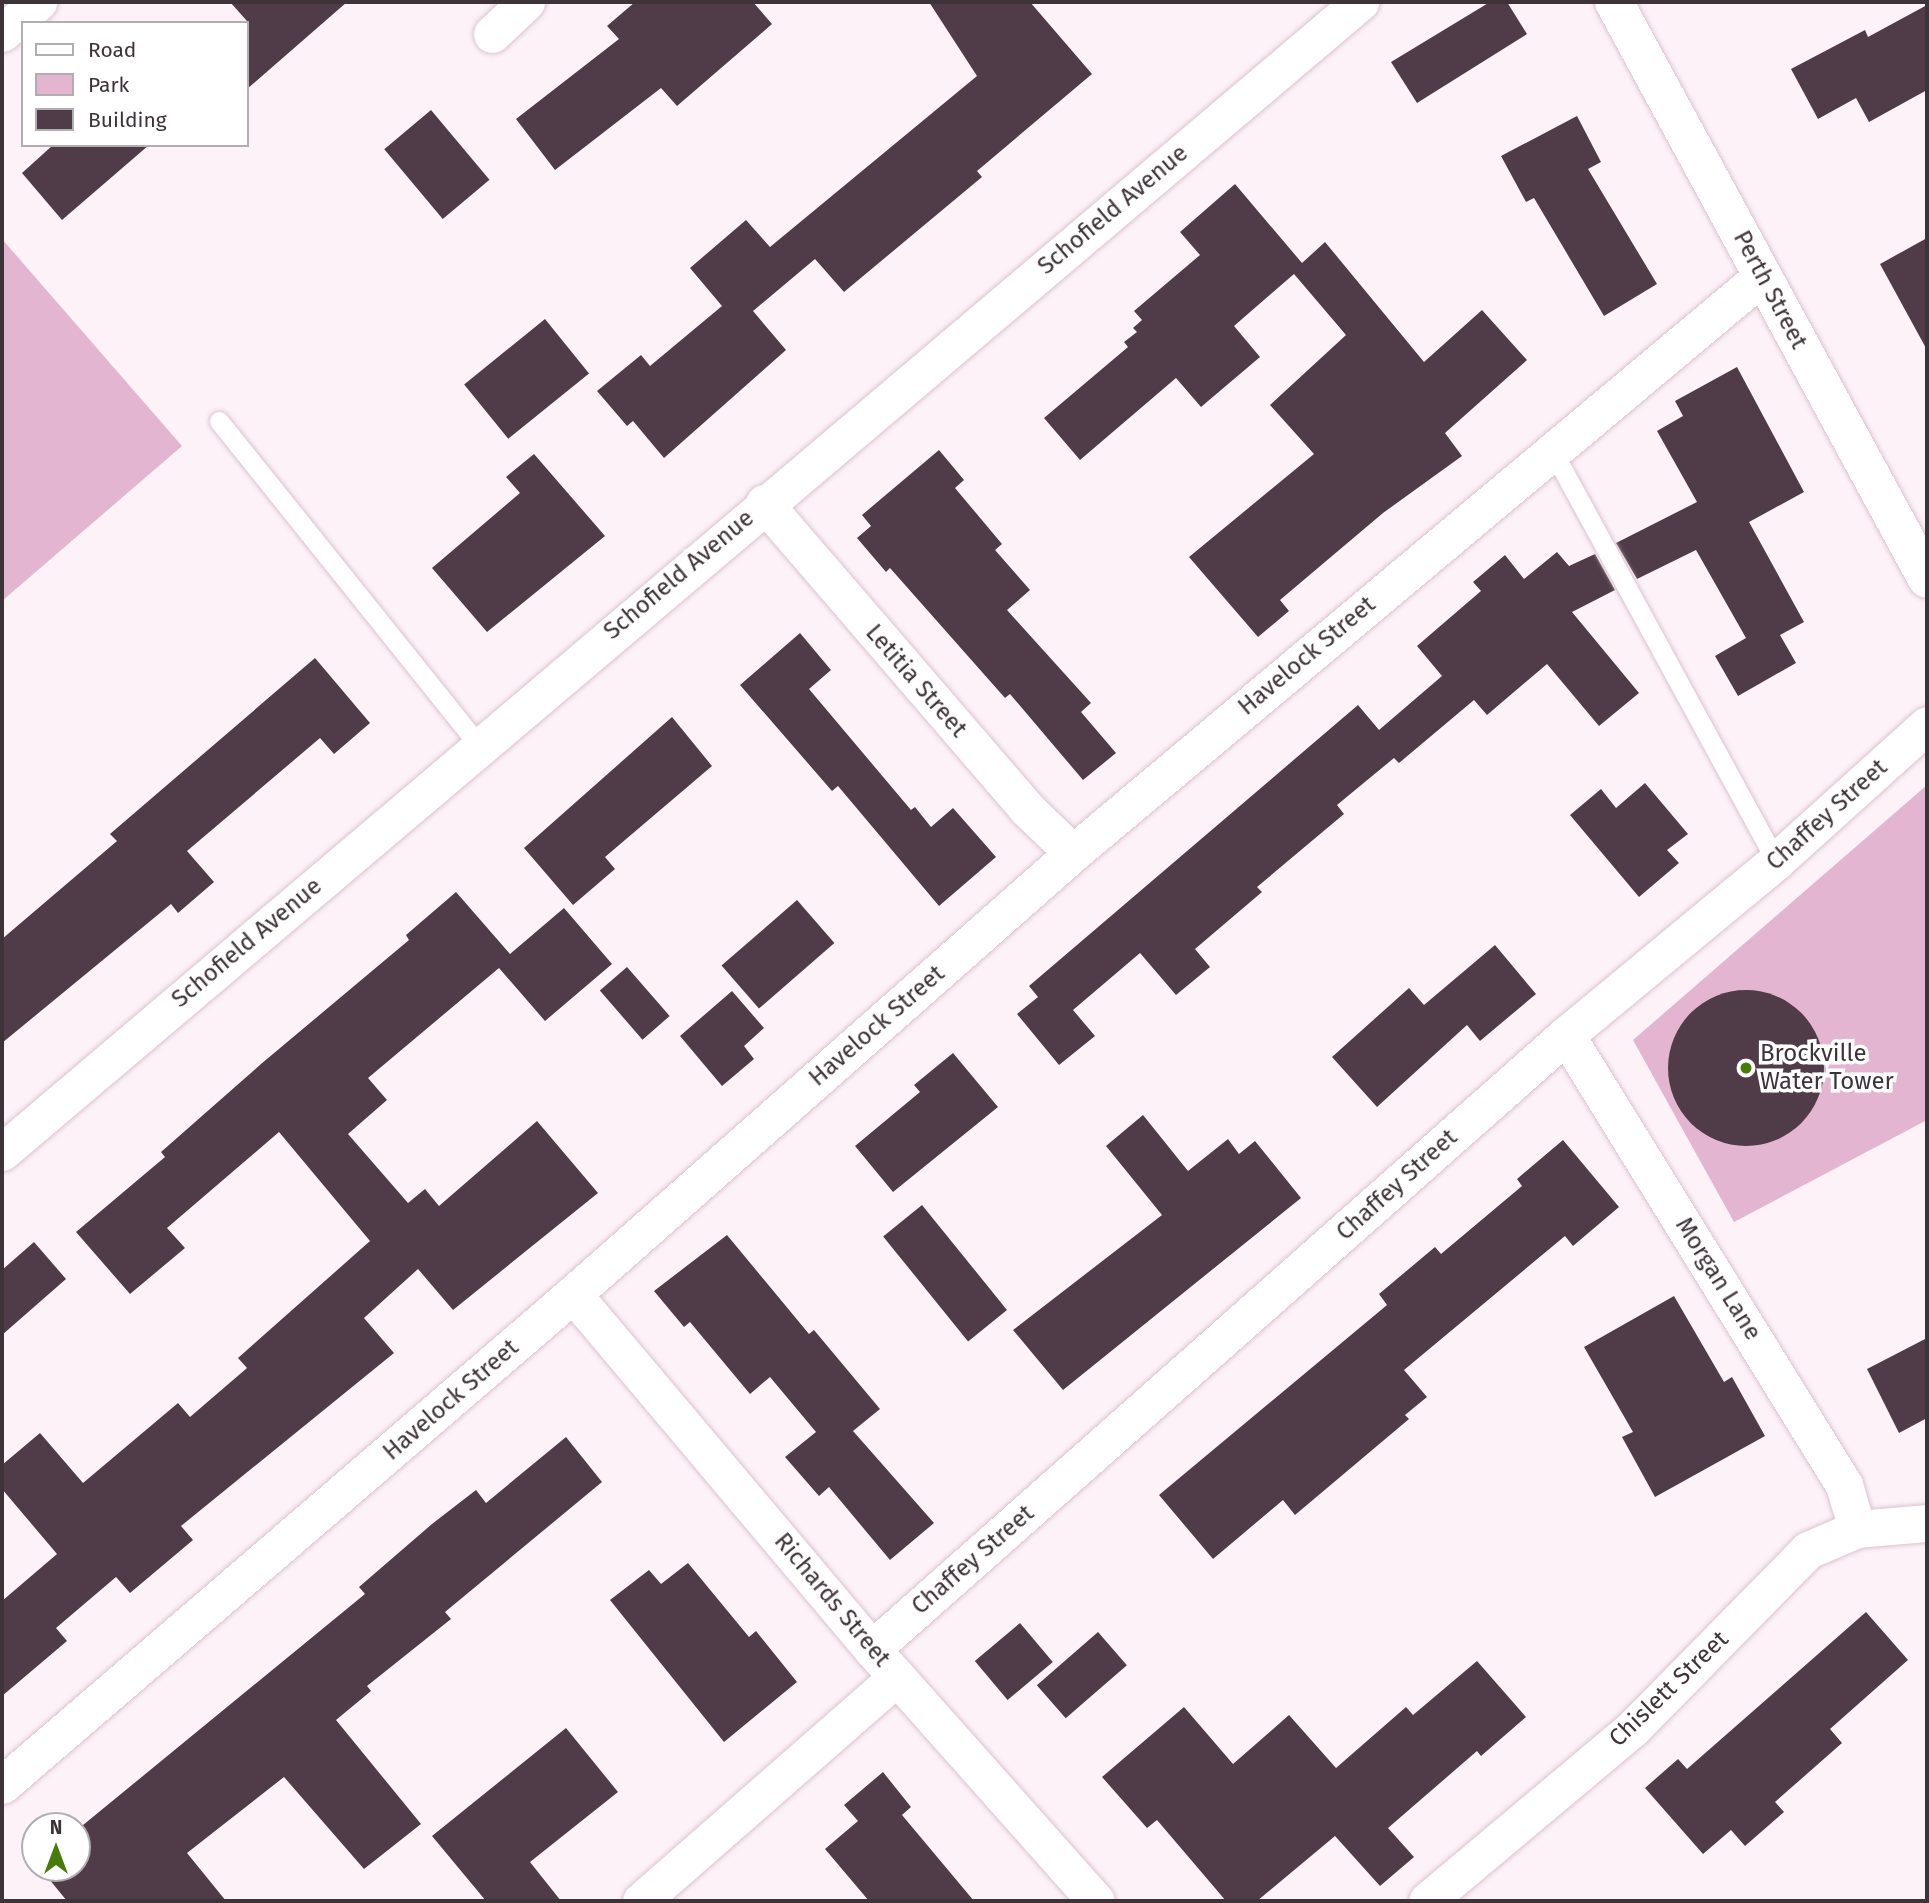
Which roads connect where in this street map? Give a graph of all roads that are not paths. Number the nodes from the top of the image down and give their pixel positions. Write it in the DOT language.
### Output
graph roads {
  1 [pos="38,2"];
  2 [pos="526,2"];
  3 [pos="1360,2"];
  4 [pos="1614,2"];
  5 [pos="2,33"];
  6 [pos="492,33"];
  7 [pos="1761,277"];
  8 [pos="219,421"];
  9 [pos="1552,450"];
  10 [pos="764,503"];
  11 [pos="1927,579"];
  12 [pos="1927,725"];
  13 [pos="479,745"];
  14 [pos="1073,853"];
  15 [pos="1776,861"];
  16 [pos="1566,1035"];
  17 [pos="2,1152"];
  18 [pos="573,1294"];
  19 [pos="1927,1523"];
  20 [pos="1857,1529"];
  21 [pos="872,1649"];
  22 [pos="897,1677"];
  23 [pos="2,1785"];
  24 [pos="641,1901"];
  25 [pos="1096,1901"];
  26 [pos="1427,1901"];
  1 -- 5 [label="street"];
  2 -- 6 [label="street"];
  3 -- 10 [label="street, Schofield Avenue"];
  4 -- 7 [label="street, Perth Street"];
  7 -- 9 [label="street, Havelock Street"];
  7 -- 11 [label="street, Perth Street"];
  8 -- 13 [label="lane"];
  9 -- 14 [label="street, Havelock Street"];
  9 -- 15 [label="lane"];
  10 -- 13 [label="street, Schofield Avenue"];
  10 -- 14 [label="street, Letitia Street"];
  12 -- 15 [label="street, Chaffey Street"];
  13 -- 17 [label="street, Schofield Avenue"];
  14 -- 18 [label="street, Havelock Street"];
  15 -- 16 [label="street, Chaffey Street"];
  16 -- 20 [label="street, Morgan Lane"];
  16 -- 21 [label="street, Chaffey Street"];
  18 -- 21 [label="street, Richards Street"];
  18 -- 23 [label="street, Havelock Street"];
  19 -- 20 [label="street, Chislett Street"];
  20 -- 26 [label="street, Chislett Street"];
  21 -- 22 [label="street, Richards Street"];
  22 -- 24 [label="street"];
  22 -- 25 [label="street, Richards Street"];
}
